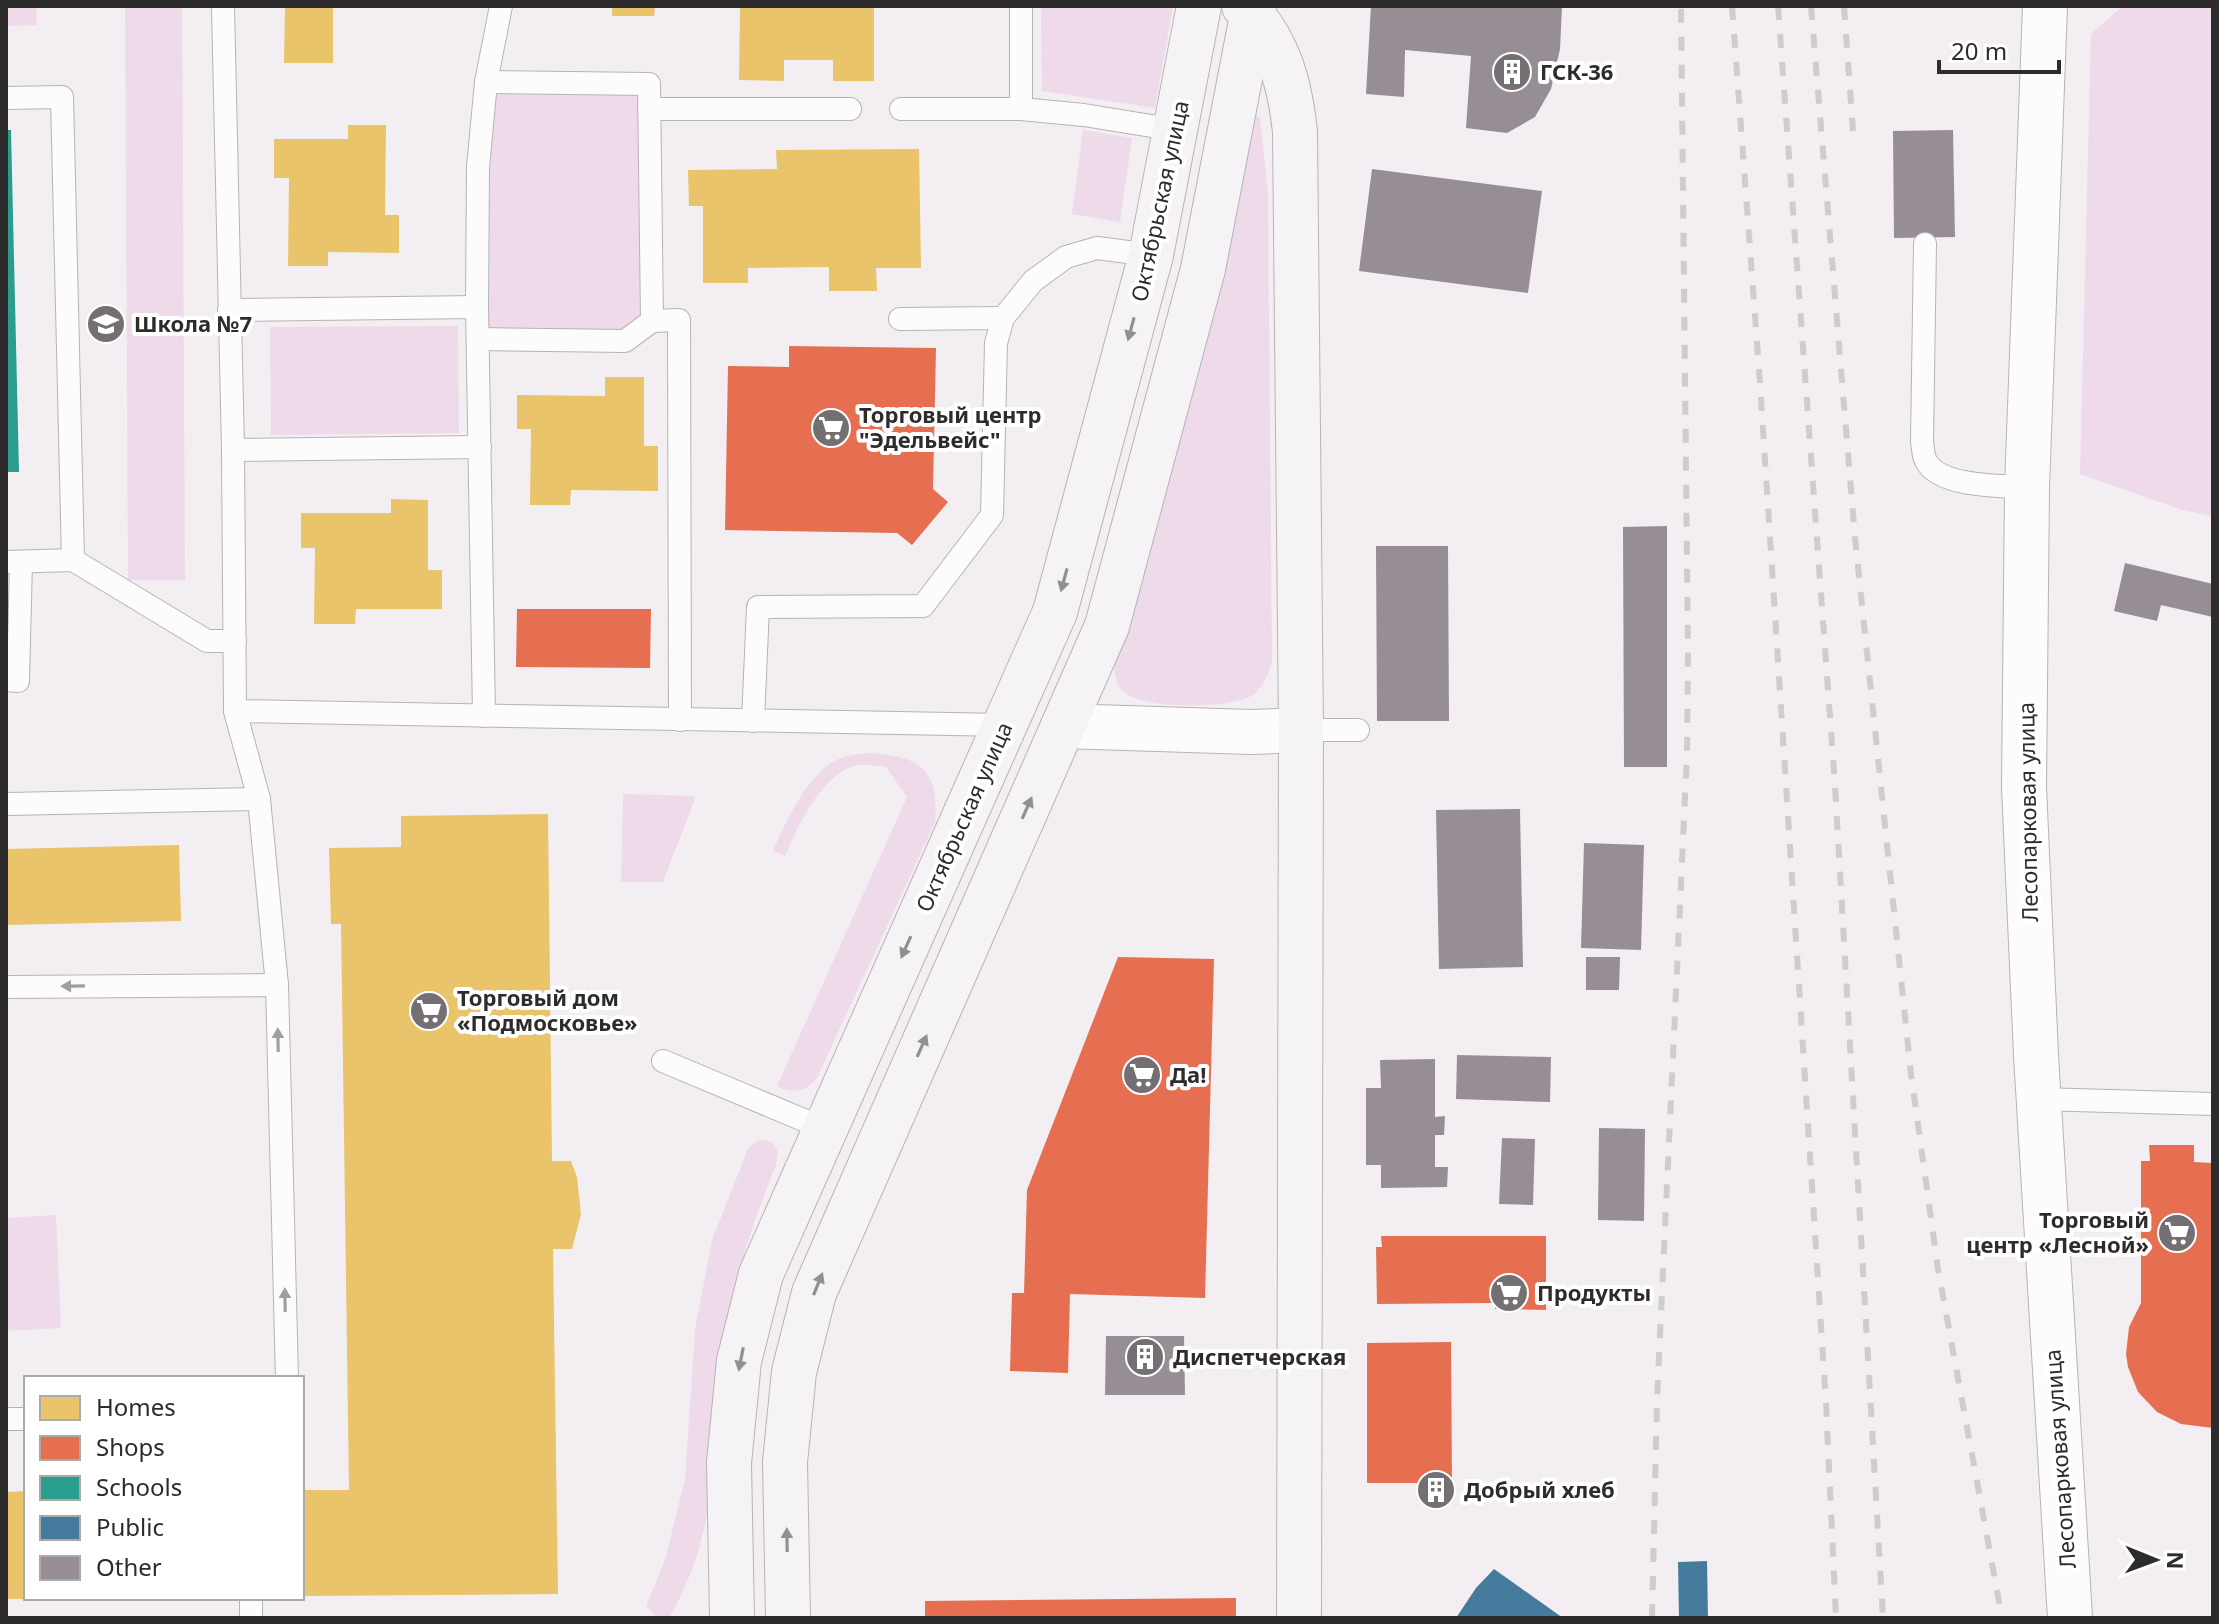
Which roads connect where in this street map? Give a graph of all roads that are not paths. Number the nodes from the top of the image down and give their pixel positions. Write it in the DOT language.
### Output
graph roads {
  1 [pos="223,6"];
  2 [pos="501,6"];
  3 [pos="1021,6"];
  4 [pos="1199,6"];
  5 [pos="2045,6"];
  6 [pos="1251,9"];
  7 [pos="486,82"];
  8 [pos="6,98"];
  9 [pos="649,109"];
  10 [pos="850,109"];
  11 [pos="901,109"];
  12 [pos="1021,109"];
  13 [pos="1176,130"];
  14 [pos="1925,244"];
  15 [pos="1151,255"];
  16 [pos="477,307"];
  17 [pos="229,310"];
  18 [pos="1003,318"];
  19 [pos="900,319"];
  20 [pos="652,321"];
  21 [pos="478,339"];
  22 [pos="480,447"];
  23 [pos="233,450"];
  24 [pos="2027,487"];
  25 [pos="73,560"];
  26 [pos="13,562"];
  27 [pos="235,641"];
  28 [pos="6,680"];
  29 [pos="235,711"];
  30 [pos="484,716"];
  31 [pos="680,720"];
  32 [pos="753,721"];
  33 [pos="1005,725"];
  34 [pos="1063,726"];
  35 [pos="1301,730"];
  36 [pos="1358,730"];
  37 [pos="259,799"];
  38 [pos="6,804"];
  39 [pos="277,985"];
  40 [pos="6,987"];
  41 [pos="663,1061"];
  42 [pos="2039,1099"];
  43 [pos="2213,1104"];
  44 [pos="825,1129"];
  45 [pos="287,1376"];
  46 [pos="732,1618"];
  47 [pos="788,1618"];
  48 [pos="1299,1618"];
  49 [pos="2070,1618"];
  1 -- 17 [label="lane"];
  2 -- 7 [label="lane"];
  3 -- 12 [label="lane"];
  4 -- 13 [label="main road, Октябрьская улица"];
  5 -- 24 [label="street, Лесопарковая улица"];
  6 -- 34 [label="main road"];
  6 -- 35 [label="main road"];
  7 -- 9 [label="lane"];
  7 -- 16 [label="lane"];
  8 -- 25 [label="lane"];
  9 -- 10 [label="lane"];
  9 -- 20 [label="lane"];
  11 -- 12 [label="lane"];
  12 -- 13 [label="lane"];
  13 -- 15 [label="main road, Октябрьская улица"];
  14 -- 24 [label="lane"];
  15 -- 18 [label="lane"];
  15 -- 33 [label="main road, Октябрьская улица, one-way"];
  16 -- 17 [label="lane"];
  16 -- 21 [label="lane"];
  17 -- 23 [label="lane"];
  18 -- 19 [label="lane"];
  18 -- 32 [label="lane"];
  20 -- 21 [label="lane"];
  20 -- 31 [label="lane"];
  21 -- 22 [label="lane"];
  22 -- 23 [label="lane"];
  22 -- 30 [label="lane"];
  23 -- 27 [label="lane"];
  24 -- 42 [label="street, Лесопарковая улица"];
  25 -- 26 [label="lane"];
  25 -- 27 [label="lane"];
  26 -- 28 [label="lane"];
  27 -- 29 [label="lane"];
  29 -- 30 [label="lane"];
  29 -- 37 [label="lane"];
  30 -- 31 [label="lane"];
  31 -- 32 [label="lane"];
  32 -- 33 [label="lane"];
  33 -- 44 [label="main road, Октябрьская улица, one-way"];
  34 -- 35 [label="street"];
  47 -- 34 [label="main road, one-way"];
  35 -- 36 [label="lane"];
  35 -- 48 [label="main road"];
  37 -- 38 [label="lane"];
  37 -- 39 [label="lane"];
  39 -- 40 [label="lane, one-way"];
  45 -- 39 [label="lane, one-way"];
  41 -- 44 [label="lane"];
  42 -- 43 [label="lane"];
  42 -- 49 [label="street, Лесопарковая улица"];
  44 -- 46 [label="main road, Октябрьская улица, one-way"];
}
